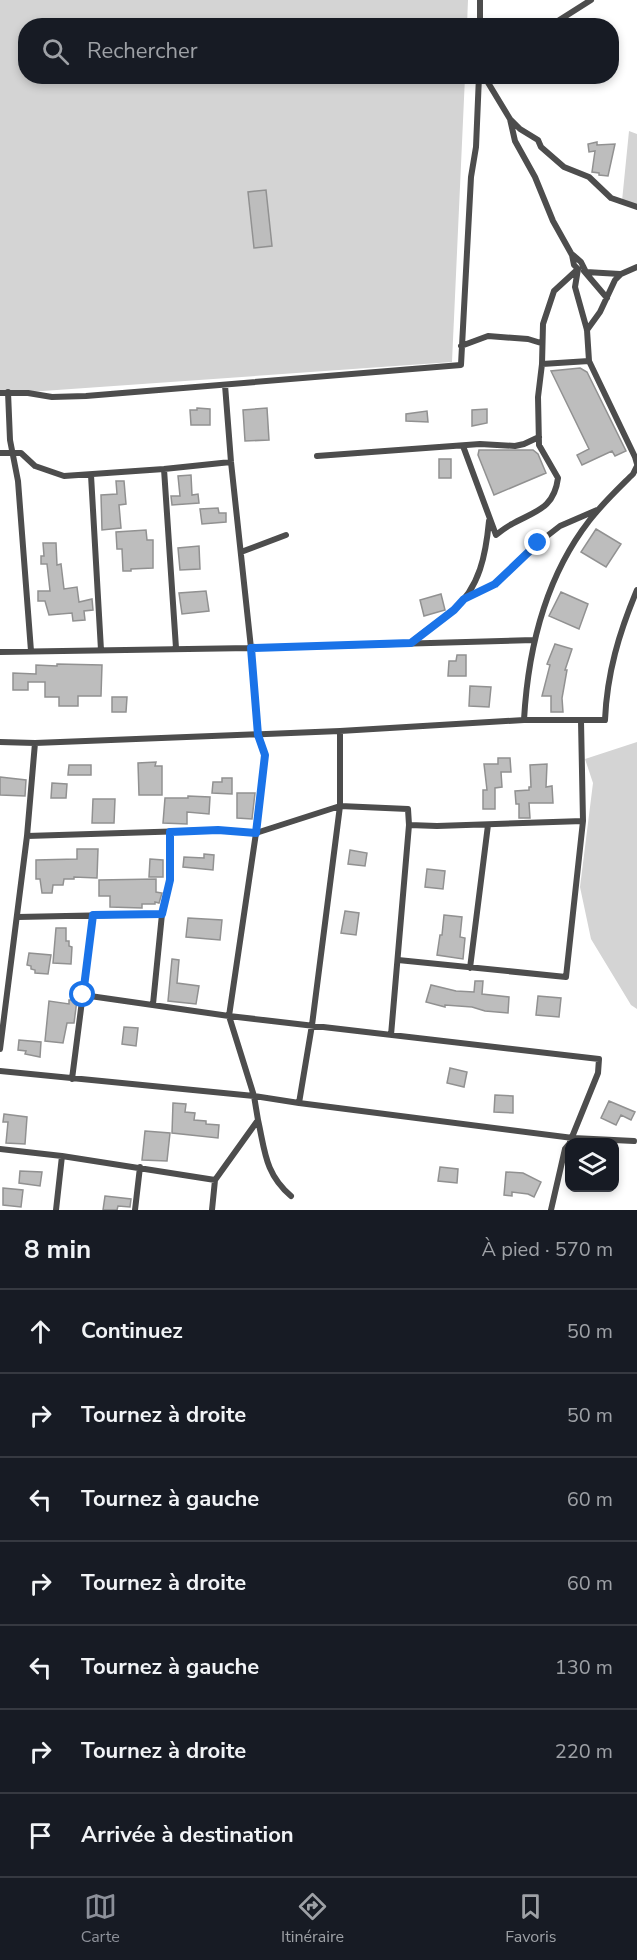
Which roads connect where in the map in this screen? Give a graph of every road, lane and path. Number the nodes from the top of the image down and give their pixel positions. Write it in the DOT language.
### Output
graph roads {
  1 [pos="480,0"];
  2 [pos="591,0"];
  3 [pos="480,18"];
  4 [pos="563,18"];
  5 [pos="479,84"];
  6 [pos="489,84"];
  7 [pos="510,118"];
  8 [pos="637,207"];
  9 [pos="573,255"];
  10 [pos="637,267"];
  11 [pos="578,270"];
  12 [pos="586,272"];
  13 [pos="621,274"];
  14 [pos="607,298"];
  15 [pos="587,330"];
  16 [pos="541,343"];
  17 [pos="461,346"];
  18 [pos="589,361"];
  19 [pos="542,364"];
  20 [pos="225,385"];
  21 [pos="8,392"];
  22 [pos="0,393"];
  23 [pos="539,437"];
  24 [pos="463,446"];
  25 [pos="11,452"];
  26 [pos="0,453"];
  27 [pos="317,456"];
  28 [pos="231,462"];
  29 [pos="637,465"];
  30 [pos="164,469"];
  31 [pos="91,475"];
  32 [pos="601,508"];
  33 [pos="489,517"];
  34 [pos="286,536"];
  35 [pos="241,552"];
  36 [pos="637,590"];
  37 [pos="464,599"];
  38 [pos="534,640"];
  39 [pos="411,643"];
  40 [pos="176,648"];
  41 [pos="251,648"];
  42 [pos="101,650"];
  43 [pos="31,651"];
  44 [pos="0,652"];
  45 [pos="524,720"];
  46 [pos="581,721"];
  47 [pos="340,731"];
  48 [pos="258,735"];
  49 [pos="0,742"];
  50 [pos="35,743"];
  51 [pos="340,806"];
  52 [pos="583,821"];
  53 [pos="409,825"];
  54 [pos="488,825"];
  55 [pos="170,832"];
  56 [pos="256,833"];
  57 [pos="27,836"];
  58 [pos="162,914"];
  59 [pos="93,915"];
  60 [pos="18,917"];
  61 [pos="398,960"];
  62 [pos="470,968"];
  63 [pos="83,995"];
  64 [pos="153,1004"];
  65 [pos="229,1016"];
  66 [pos="312,1025"];
  67 [pos="391,1035"];
  68 [pos="0,1049"];
  69 [pos="0,1071"];
  70 [pos="72,1079"];
  71 [pos="254,1096"];
  72 [pos="299,1103"];
  73 [pos="258,1120"];
  74 [pos="572,1138"];
  75 [pos="565,1140"];
  76 [pos="619,1141"];
  77 [pos="634,1141"];
  78 [pos="0,1149"];
  79 [pos="565,1153"];
  80 [pos="62,1156"];
  81 [pos="140,1167"];
  82 [pos="215,1180"];
  83 [pos="291,1196"];
  84 [pos="56,1210"];
  85 [pos="135,1210"];
  86 [pos="212,1210"];
  87 [pos="551,1210"];
  1 -- 3 [label="street"];
  2 -- 4 [label="street"];
  5 -- 17 [label="street"];
  6 -- 7 [label="street"];
  7 -- 8 [label="street"];
  7 -- 9 [label="street"];
  9 -- 11 [label="street"];
  9 -- 12 [label="street"];
  10 -- 13 [label="street"];
  11 -- 12 [label="street"];
  11 -- 15 [label="street"];
  11 -- 16 [label="street"];
  12 -- 13 [label="street"];
  12 -- 14 [label="street"];
  13 -- 14 [label="street"];
  14 -- 15 [label="street"];
  15 -- 18 [label="street"];
  16 -- 17 [label="street"];
  16 -- 19 [label="street"];
  17 -- 20 [label="street"];
  18 -- 19 [label="street"];
  18 -- 29 [label="street"];
  19 -- 23 [label="street"];
  20 -- 21 [label="street"];
  20 -- 28 [label="street"];
  21 -- 22 [label="street"];
  21 -- 25 [label="street"];
  23 -- 24 [label="street"];
  23 -- 33 [label="street"];
  24 -- 27 [label="street"];
  24 -- 33 [label="street"];
  25 -- 26 [label="street"];
  25 -- 31 [label="street"];
  25 -- 43 [label="street"];
  28 -- 30 [label="street"];
  28 -- 35 [label="street"];
  29 -- 32 [label="street"];
  30 -- 31 [label="street"];
  30 -- 40 [label="street"];
  31 -- 42 [label="street"];
  32 -- 37 [label="street"];
  32 -- 38 [label="street"];
  33 -- 37 [label="street"];
  34 -- 35 [label="street"];
  35 -- 41 [label="street"];
  36 -- 46 [label="street"];
  37 -- 39 [label="street"];
  38 -- 39 [label="street"];
  38 -- 45 [label="street"];
  39 -- 41 [label="street"];
  40 -- 41 [label="street"];
  40 -- 42 [label="street"];
  41 -- 48 [label="street"];
  42 -- 43 [label="street"];
  43 -- 44 [label="street"];
  45 -- 46 [label="street"];
  45 -- 47 [label="street"];
  46 -- 52 [label="street"];
  47 -- 48 [label="street"];
  47 -- 51 [label="street"];
  48 -- 50 [label="street"];
  48 -- 56 [label="street"];
  49 -- 50 [label="street"];
  50 -- 57 [label="street"];
  51 -- 53 [label="street"];
  51 -- 56 [label="street"];
  51 -- 66 [label="street"];
  52 -- 54 [label="street"];
  52 -- 62 [label="street"];
  53 -- 54 [label="street"];
  53 -- 61 [label="street"];
  54 -- 62 [label="street"];
  55 -- 56 [label="street"];
  55 -- 57 [label="street"];
  55 -- 58 [label="street"];
  56 -- 65 [label="street"];
  57 -- 60 [label="street"];
  58 -- 59 [label="street"];
  58 -- 64 [label="street"];
  59 -- 60 [label="street"];
  59 -- 63 [label="street"];
  60 -- 68 [label="street"];
  61 -- 62 [label="street"];
  61 -- 67 [label="street"];
  63 -- 64 [label="street"];
  63 -- 70 [label="street"];
  64 -- 65 [label="street"];
  65 -- 66 [label="street"];
  65 -- 71 [label="street"];
  66 -- 67 [label="street"];
  66 -- 72 [label="street"];
  67 -- 74 [label="street"];
  69 -- 70 [label="street"];
  70 -- 71 [label="street"];
  71 -- 72 [label="street"];
  71 -- 73 [label="street"];
  72 -- 75 [label="street"];
  73 -- 82 [label="street"];
  73 -- 83 [label="street"];
  76 -- 77 [label="street"];
  78 -- 80 [label="street"];
  79 -- 87 [label="street"];
  80 -- 81 [label="street"];
  80 -- 84 [label="street"];
  81 -- 82 [label="street"];
  81 -- 85 [label="street"];
  82 -- 86 [label="street"];
}
